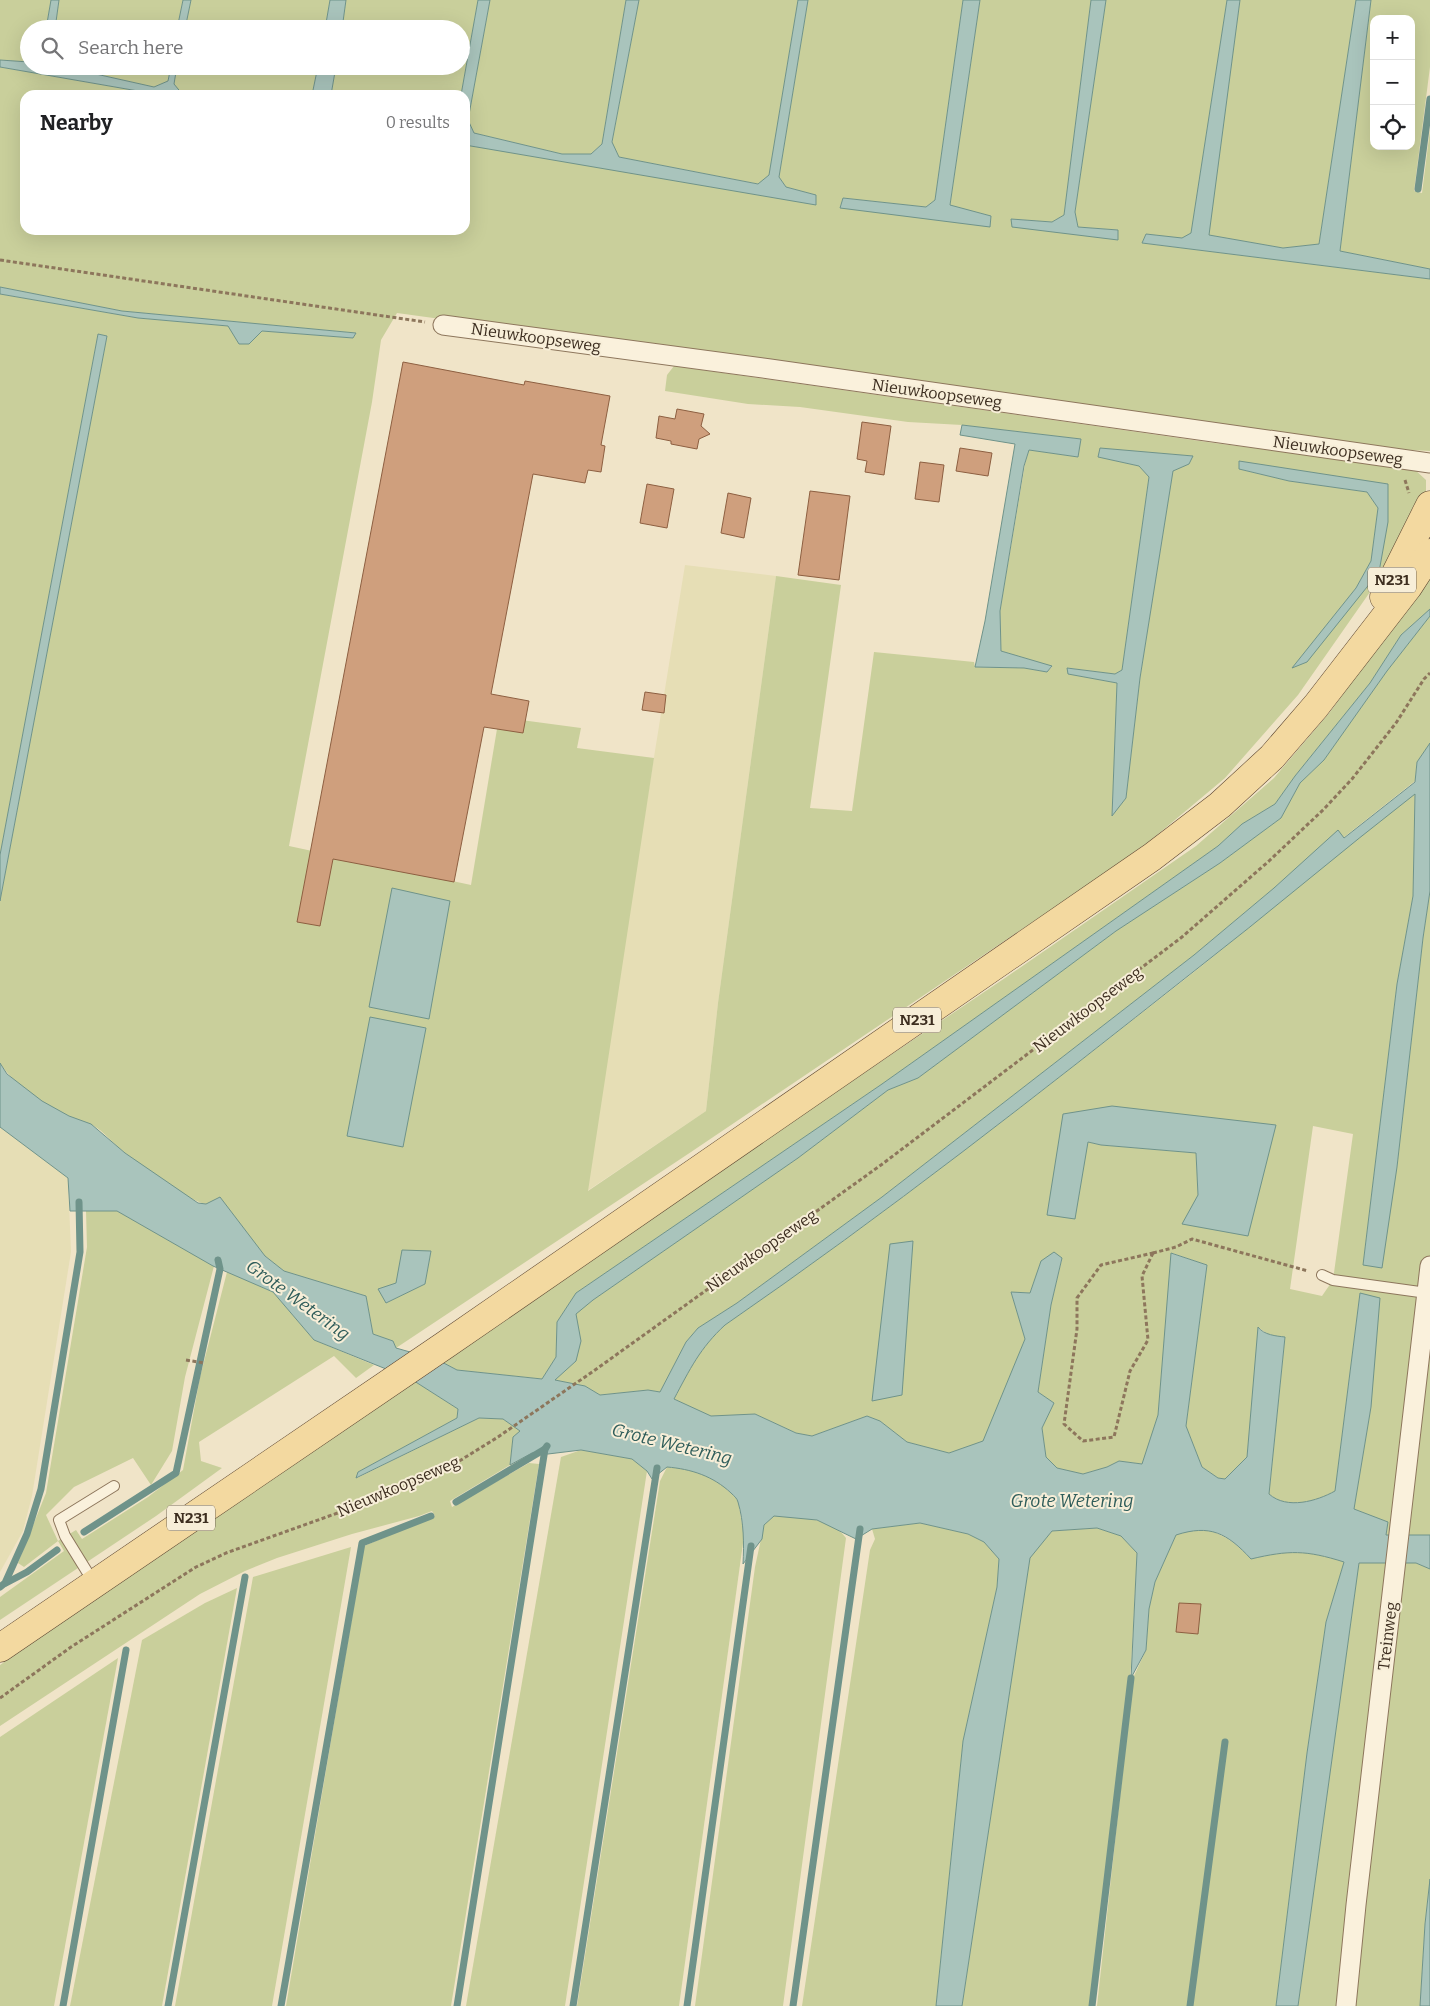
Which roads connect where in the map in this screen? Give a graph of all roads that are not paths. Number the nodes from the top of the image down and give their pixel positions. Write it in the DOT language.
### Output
graph roads {
  1 [pos="443,325"];
  2 [pos="1430,463"];
  3 [pos="1430,505"];
  4 [pos="1430,553"];
  5 [pos="1355,656"];
  6 [pos="1430,1266"];
  7 [pos="1322,1275"];
  8 [pos="1427,1293"];
  9 [pos="114,1486"];
  10 [pos="95,1584"];
  11 [pos="0,1648"];
  12 [pos="1346,2006"];
  1 -- 2 [label="street, Nieuwkoopseweg"];
  3 -- 5 [label="main road, N231"];
  4 -- 5 [label="main road, N231"];
  5 -- 10 [label="main road, N231"];
  6 -- 8 [label="street, Treinweg"];
  7 -- 8 [label="lane"];
  8 -- 12 [label="street, Treinweg"];
  9 -- 10 [label="lane"];
  10 -- 11 [label="main road, N231"];
}
